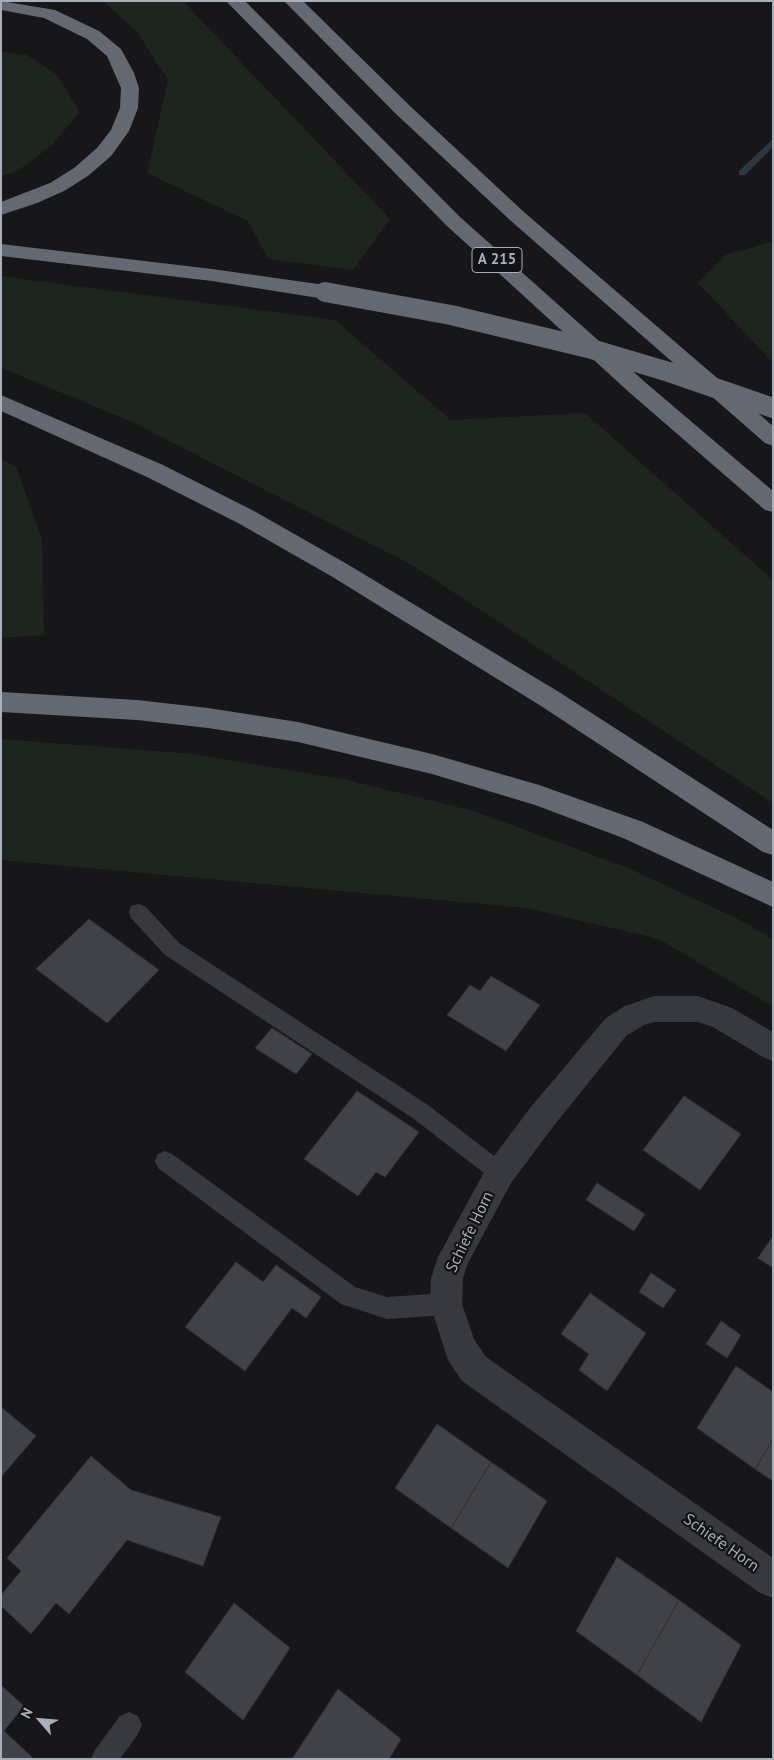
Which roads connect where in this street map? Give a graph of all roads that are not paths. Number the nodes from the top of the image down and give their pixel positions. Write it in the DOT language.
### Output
graph roads {
  1 [pos="235,1"];
  2 [pos="293,1"];
  3 [pos="1,4"];
  4 [pos="1,209"];
  5 [pos="1,250"];
  6 [pos="1,402"];
  7 [pos="773,408"];
  8 [pos="773,438"];
  9 [pos="773,504"];
  10 [pos="1,702"];
  11 [pos="773,844"];
  12 [pos="773,895"];
  13 [pos="138,912"];
  14 [pos="773,1048"];
  15 [pos="165,1162"];
  16 [pos="500,1173"];
  17 [pos="446,1304"];
  18 [pos="773,1580"];
  19 [pos="129,1725"];
  20 [pos="104,1759"];
  1 -- 9 [label="highway, A 215"];
  2 -- 8 [label="highway, A 215"];
  3 -- 4 [label="highway"];
  5 -- 7 [label="highway, bridge"];
  6 -- 11 [label="highway"];
  10 -- 12 [label="highway"];
  13 -- 16 [label="lane"];
  14 -- 16 [label="street, Schiefe Horn"];
  15 -- 17 [label="lane"];
  16 -- 17 [label="street, Schiefe Horn"];
  17 -- 18 [label="street, Schiefe Horn"];
  19 -- 20 [label="lane"];
}
